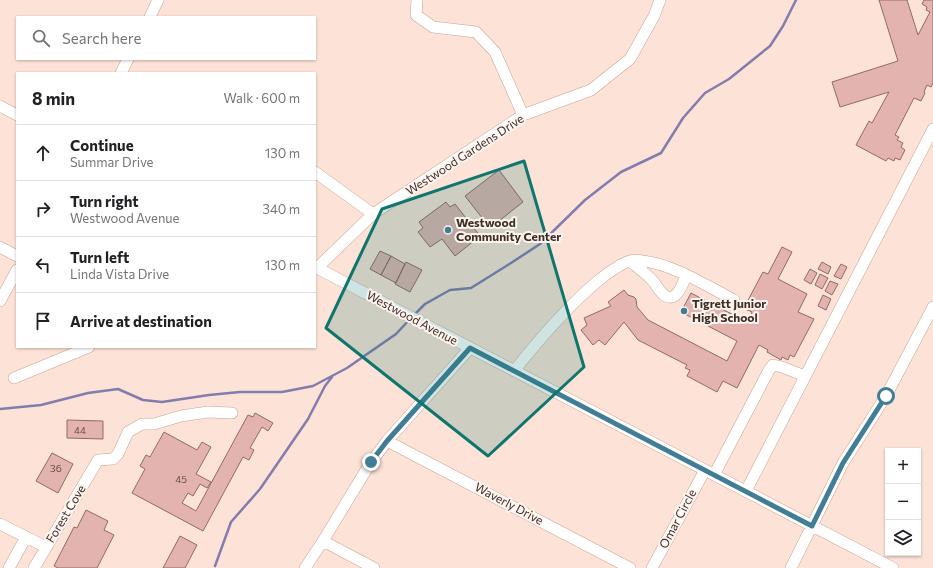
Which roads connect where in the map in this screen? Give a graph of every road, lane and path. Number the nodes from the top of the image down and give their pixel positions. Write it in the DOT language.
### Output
graph roads {
  1 [pos="158,0"];
  2 [pos="417,0"];
  3 [pos="660,0"];
  4 [pos="150,16"];
  5 [pos="127,60"];
  6 [pos="121,72"];
  7 [pos="0,106"];
  8 [pos="16,114"];
  9 [pos="523,115"];
  10 [pos="933,129"];
  11 [pos="316,173"];
  12 [pos="373,214"];
  13 [pos="0,248"];
  14 [pos="16,256"];
  15 [pos="630,261"];
  16 [pos="316,268"];
  17 [pos="16,272"];
  18 [pos="686,276"];
  19 [pos="734,300"];
  20 [pos="0,301"];
  21 [pos="933,307"];
  22 [pos="87,348"];
  23 [pos="470,348"];
  24 [pos="514,371"];
  25 [pos="805,376"];
  26 [pos="14,378"];
  27 [pos="232,413"];
  28 [pos="387,441"];
  29 [pos="709,472"];
  30 [pos="746,491"];
  31 [pos="0,524"];
  32 [pos="812,526"];
  33 [pos="26,537"];
  34 [pos="323,541"];
  35 [pos="46,547"];
  36 [pos="9,568"];
  37 [pos="34,568"];
  38 [pos="305,568"];
  39 [pos="374,568"];
  40 [pos="630,568"];
  41 [pos="652,568"];
  42 [pos="790,568"];
  43 [pos="893,568"];
  1 -- 4 [label="street"];
  2 -- 9 [label="street"];
  3 -- 9 [label="street, Westwood Gardens Drive"];
  5 -- 6 [label="street"];
  7 -- 8 [label="street"];
  9 -- 12 [label="street, Westwood Gardens Drive"];
  10 -- 25 [label="street"];
  11 -- 12 [label="street"];
  12 -- 16 [label="street, Westwood Gardens Drive"];
  13 -- 14 [label="street"];
  15 -- 18 [label="street"];
  15 -- 18 [label="street"];
  15 -- 24 [label="street"];
  16 -- 23 [label="street, Westwood Avenue"];
  17 -- 20 [label="street"];
  18 -- 19 [label="street"];
  21 -- 32 [label="street"];
  22 -- 26 [label="street"];
  23 -- 24 [label="street, Westwood Avenue"];
  23 -- 28 [label="street"];
  24 -- 29 [label="street, Westwood Avenue"];
  25 -- 29 [label="street, Omar Circle"];
  25 -- 30 [label="street"];
  27 -- 35 [label="street, Forest Cove"];
  28 -- 34 [label="street"];
  28 -- 40 [label="street, Waverly Drive"];
  29 -- 30 [label="street, Westwood Avenue"];
  29 -- 41 [label="street, Omar Circle"];
  30 -- 32 [label="street, Westwood Avenue"];
  31 -- 33 [label="street"];
  32 -- 42 [label="street"];
  32 -- 43 [label="street, Westwood Avenue"];
  33 -- 35 [label="street"];
  33 -- 36 [label="street"];
  34 -- 38 [label="street"];
  34 -- 39 [label="street"];
  35 -- 37 [label="street, Forest Cove"];
}
